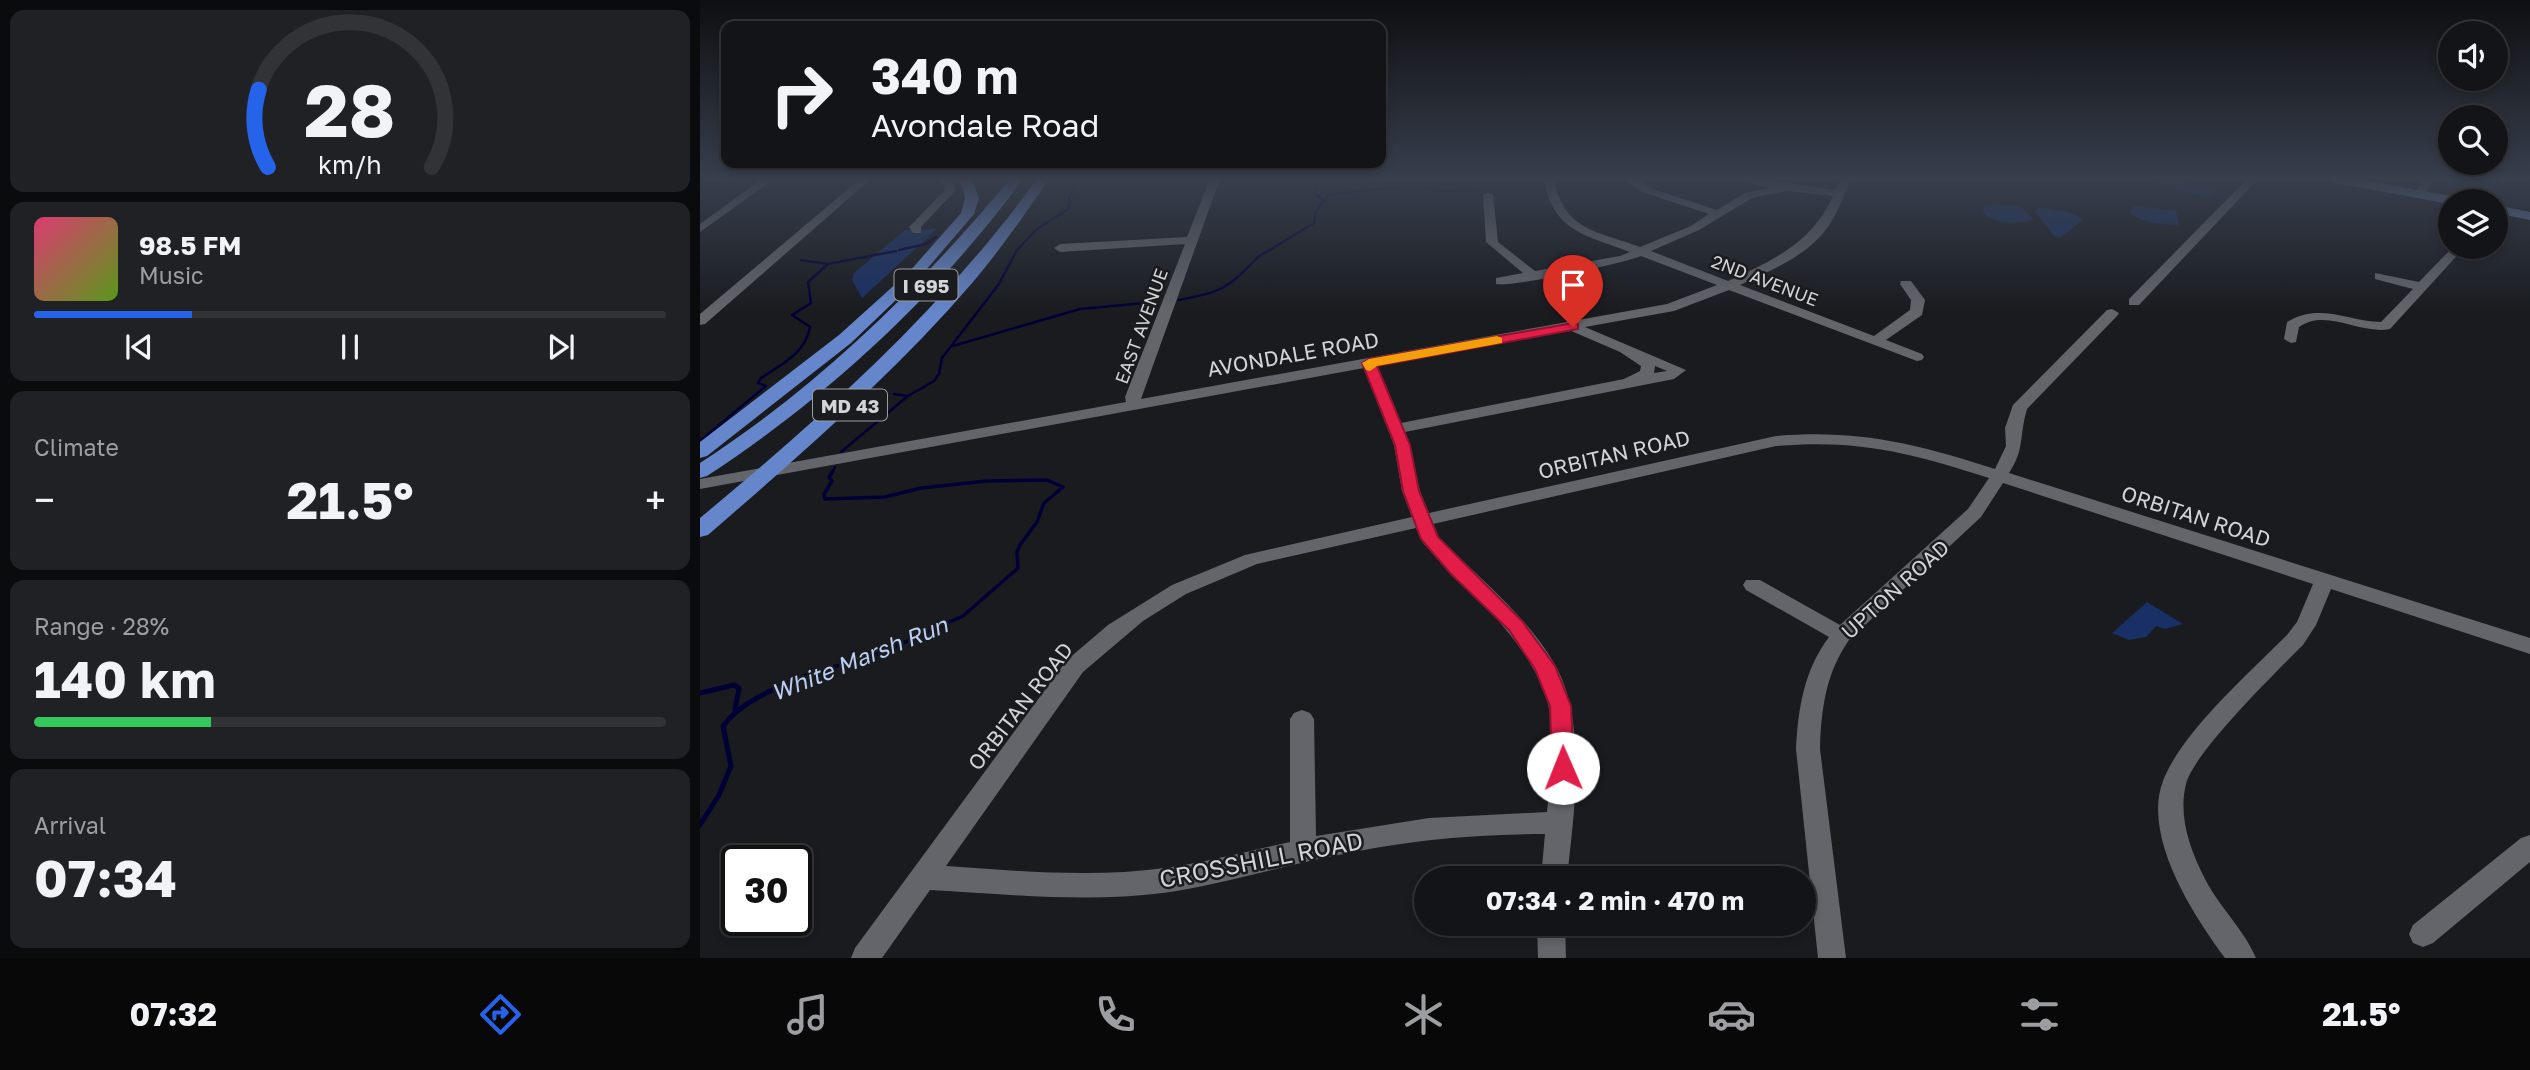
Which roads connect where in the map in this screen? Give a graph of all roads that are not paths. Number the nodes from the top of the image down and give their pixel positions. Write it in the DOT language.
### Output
graph roads {
  1 [pos="814,224"];
  2 [pos="918,224"];
  3 [pos="959,224"];
  4 [pos="978,224"];
  5 [pos="1013,224"];
  6 [pos="1022,224"];
  7 [pos="1197,224"];
  8 [pos="1490,224"];
  9 [pos="1570,224"];
  10 [pos="1702,224"];
  11 [pos="1824,224"];
  12 [pos="2210,224"];
  13 [pos="917,231"];
  14 [pos="1191,240"];
  15 [pos="1060,248"];
  16 [pos="1641,252"];
  17 [pos="2448,259"];
  18 [pos="982,262"];
  19 [pos="1534,275"];
  20 [pos="2379,276"];
  21 [pos="1501,281"];
  22 [pos="1906,284"];
  23 [pos="1728,285"];
  24 [pos="2421,287"];
  25 [pos="2134,302"];
  26 [pos="2112,313"];
  27 [pos="700,321"];
  28 [pos="1573,327"];
  29 [pos="2291,340"];
  30 [pos="1875,341"];
  31 [pos="1640,355"];
  32 [pos="1917,357"];
  33 [pos="1369,363"];
  34 [pos="1629,383"];
  35 [pos="1134,406"];
  36 [pos="1397,429"];
  37 [pos="740,448"];
  38 [pos="700,452"];
  39 [pos="700,472"];
  40 [pos="2000,477"];
  41 [pos="761,484"];
  42 [pos="700,485"];
  43 [pos="1422,521"];
  44 [pos="700,530"];
  45 [pos="700,546"];
  46 [pos="2325,582"];
  47 [pos="1753,585"];
  48 [pos="1842,635"];
  49 [pos="2530,646"];
  50 [pos="1302,719"];
  51 [pos="1558,822"];
  52 [pos="2530,846"];
  53 [pos="1303,850"];
  54 [pos="1555,866"];
  55 [pos="922,877"];
  56 [pos="2423,934"];
  57 [pos="1551,936"];
  58 [pos="865,958"];
  59 [pos="1552,958"];
  60 [pos="1832,958"];
  61 [pos="2242,958"];
  1 -- 27 [label="street"];
  2 -- 13 [label="street"];
  3 -- 38 [label="highway"];
  4 -- 37 [label="highway, I 695"];
  5 -- 18 [label="highway, I 695"];
  6 -- 18 [label="highway"];
  7 -- 14 [label="street, EAST AVENUE"];
  8 -- 19 [label="street"];
  9 -- 16 [label="street, 2ND AVENUE"];
  10 -- 16 [label="street"];
  11 -- 23 [label="street, AVONDALE ROAD"];
  12 -- 25 [label="street"];
  14 -- 15 [label="street"];
  14 -- 35 [label="street, EAST AVENUE"];
  16 -- 19 [label="street"];
  16 -- 23 [label="street, 2ND AVENUE"];
  17 -- 24 [label="street"];
  18 -- 41 [label="highway, I 695"];
  19 -- 21 [label="street"];
  20 -- 24 [label="street"];
  22 -- 30 [label="street"];
  23 -- 28 [label="street, AVONDALE ROAD"];
  23 -- 30 [label="street, 2ND AVENUE"];
  24 -- 29 [label="street"];
  26 -- 40 [label="street, UPTON ROAD"];
  28 -- 31 [label="street"];
  28 -- 33 [label="street, AVONDALE ROAD"];
  30 -- 32 [label="street, 2ND AVENUE"];
  31 -- 34 [label="street"];
  31 -- 34 [label="street"];
  33 -- 35 [label="street, AVONDALE ROAD"];
  33 -- 36 [label="street"];
  34 -- 36 [label="street"];
  35 -- 42 [label="street, AVONDALE ROAD"];
  36 -- 43 [label="street"];
  37 -- 39 [label="highway, I 695"];
  37 -- 42 [label="highway"];
  40 -- 43 [label="street, ORBITAN ROAD"];
  40 -- 46 [label="street, ORBITAN ROAD"];
  40 -- 48 [label="street, UPTON ROAD"];
  41 -- 44 [label="highway, I 695"];
  41 -- 45 [label="highway"];
  43 -- 51 [label="street"];
  43 -- 55 [label="street, ORBITAN ROAD"];
  46 -- 49 [label="street, ORBITAN ROAD"];
  46 -- 61 [label="street"];
  47 -- 48 [label="street"];
  48 -- 60 [label="street, UPTON ROAD"];
  50 -- 53 [label="street"];
  51 -- 53 [label="street, CROSSHILL ROAD"];
  51 -- 54 [label="street"];
  52 -- 56 [label="street"];
  53 -- 55 [label="street, CROSSHILL ROAD"];
  55 -- 58 [label="street, ORBITAN ROAD"];
  57 -- 59 [label="street"];
}
